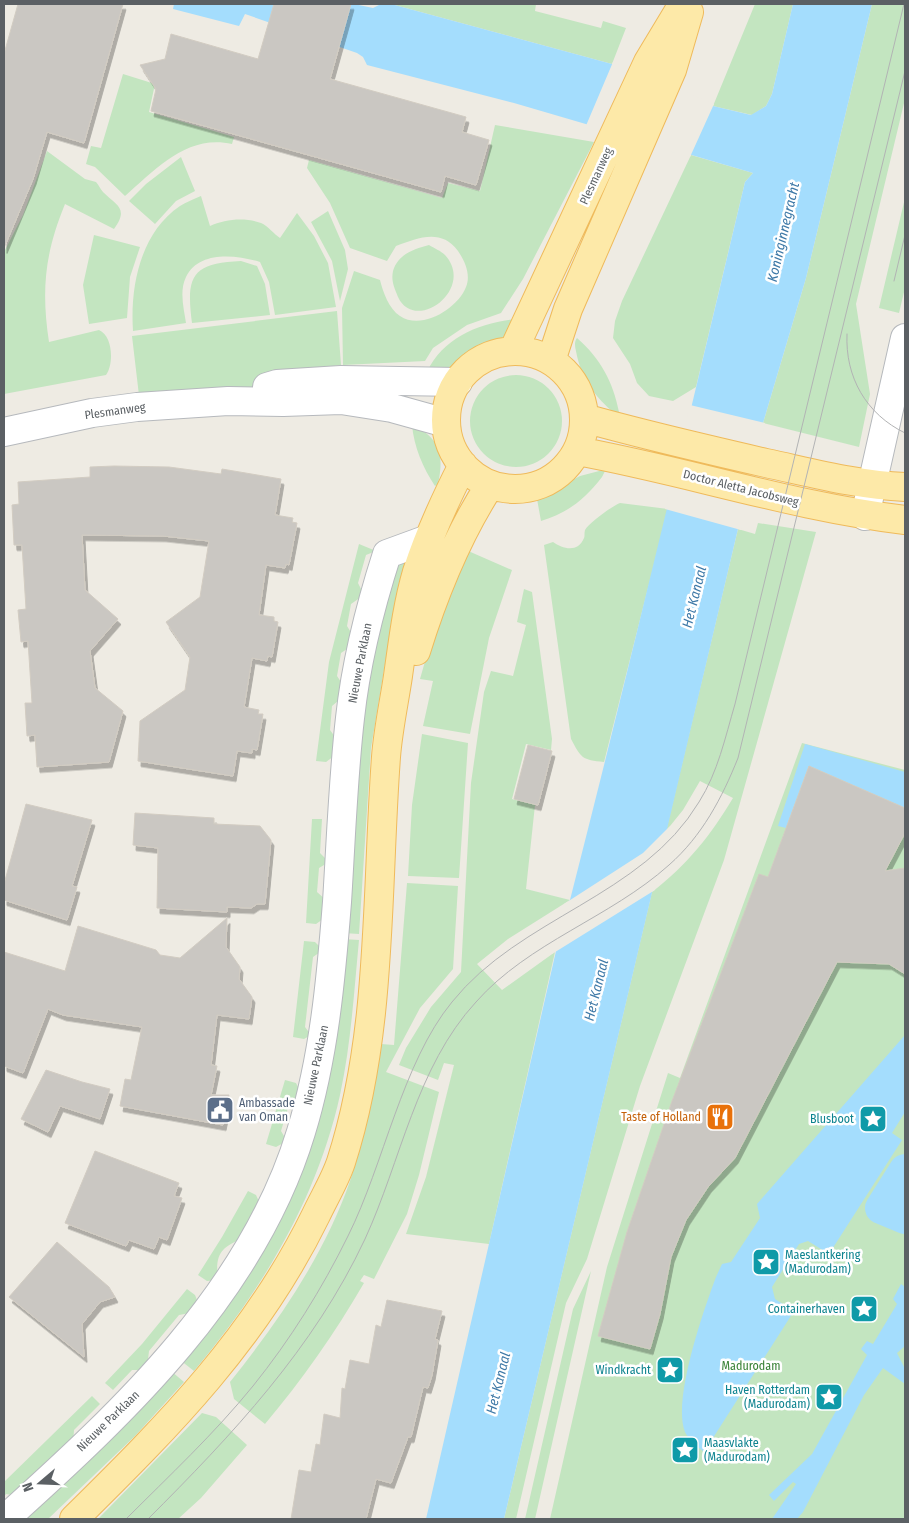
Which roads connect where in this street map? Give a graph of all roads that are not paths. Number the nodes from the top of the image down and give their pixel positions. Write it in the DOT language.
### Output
graph roads {
  1 [pos="683,4"];
  2 [pos="691,4"];
  3 [pos="660,66"];
  4 [pos="905,338"];
  5 [pos="513,351"];
  6 [pos="550,361"];
  7 [pos="458,382"];
  8 [pos="228,401"];
  9 [pos="584,418"];
  10 [pos="446,423"];
  11 [pos="4,432"];
  12 [pos="577,452"];
  13 [pos="463,465"];
  14 [pos="872,484"];
  15 [pos="490,485"];
  16 [pos="905,487"];
  17 [pos="865,516"];
  18 [pos="905,520"];
  19 [pos="428,539"];
  20 [pos="386,754"];
  21 [pos="5,1519"];
  22 [pos="74,1519"];
  1 -- 3 [label="main road, Plesmanweg"];
  2 -- 3 [label="main road, Plesmanweg"];
  3 -- 5 [label="main road, Plesmanweg"];
  3 -- 6 [label="main road, Plesmanweg"];
  4 -- 14 [label="street"];
  5 -- 6 [label="main road"];
  5 -- 7 [label="main road"];
  6 -- 9 [label="main road"];
  7 -- 8 [label="street, Plesmanweg"];
  7 -- 10 [label="main road"];
  8 -- 10 [label="street, Plesmanweg"];
  8 -- 11 [label="street, Plesmanweg"];
  9 -- 12 [label="main road"];
  9 -- 14 [label="main road"];
  10 -- 13 [label="main road"];
  12 -- 15 [label="main road"];
  12 -- 17 [label="main road, Doctor Aletta Jacobsweg"];
  13 -- 15 [label="main road"];
  13 -- 19 [label="main road"];
  14 -- 16 [label="main road"];
  14 -- 17 [label="street"];
  15 -- 20 [label="main road"];
  17 -- 18 [label="main road, Doctor Aletta Jacobsweg"];
  19 -- 20 [label="main road"];
  19 -- 21 [label="street, Nieuwe Parklaan"];
  20 -- 22 [label="main road"];
}
